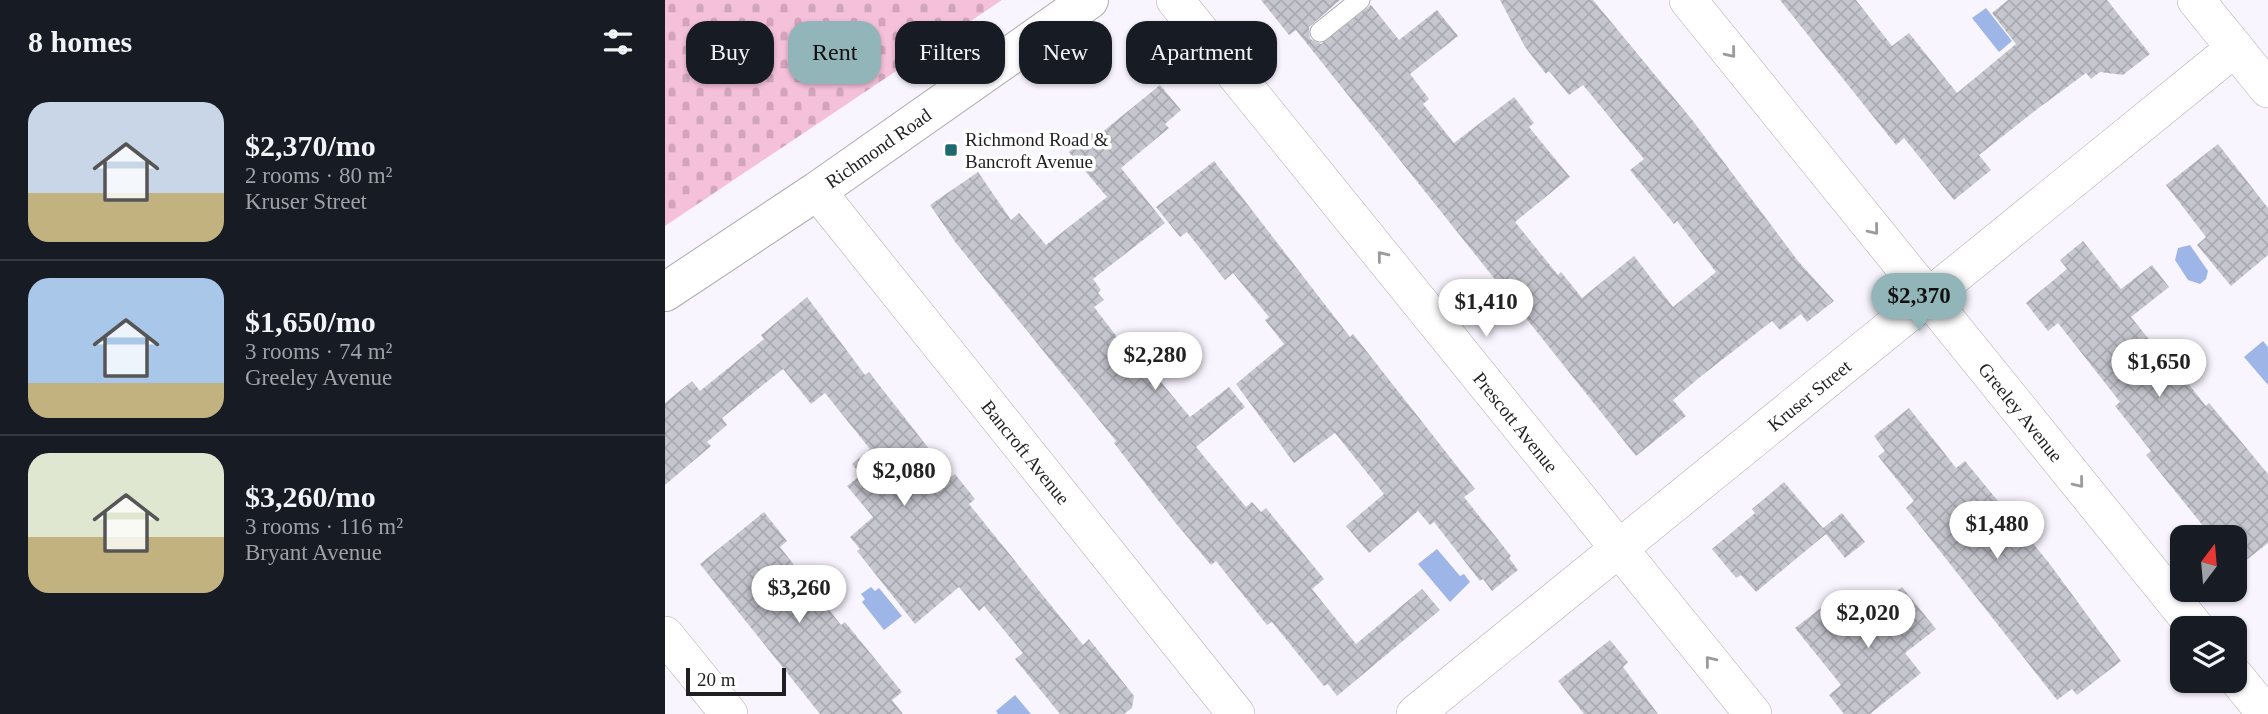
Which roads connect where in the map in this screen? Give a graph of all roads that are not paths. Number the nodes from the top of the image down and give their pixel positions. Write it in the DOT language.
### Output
graph roads {
  1 [pos="1089,0"];
  2 [pos="1175,0"];
  3 [pos="1360,0"];
  4 [pos="1688,0"];
  5 [pos="2196,0"];
  6 [pos="1320,32"];
  7 [pos="2235,48"];
  8 [pos="2268,89"];
  9 [pos="817,191"];
  10 [pos="665,292"];
  11 [pos="1928,298"];
  12 [pos="1619,549"];
  13 [pos="2186,616"];
  14 [pos="665,635"];
  15 [pos="2247,691"];
  16 [pos="729,714"];
  17 [pos="1236,714"];
  18 [pos="1415,714"];
  19 [pos="1753,714"];
  20 [pos="2266,714"];
  1 -- 9 [label="main road, Richmond Road"];
  12 -- 2 [label="street, Prescott Avenue, one-way"];
  3 -- 6 [label="lane"];
  4 -- 11 [label="street, Greeley Avenue, one-way"];
  5 -- 7 [label="street"];
  7 -- 8 [label="street"];
  7 -- 11 [label="street, Kruser Street"];
  9 -- 10 [label="main road, Richmond Road"];
  9 -- 17 [label="street, Bancroft Avenue"];
  11 -- 12 [label="street, Kruser Street"];
  11 -- 13 [label="street, Greeley Avenue, one-way"];
  12 -- 18 [label="street, Kruser Street"];
  19 -- 12 [label="street, Prescott Avenue, one-way"];
  14 -- 16 [label="street"];
  15 -- 20 [label="street"];
}
